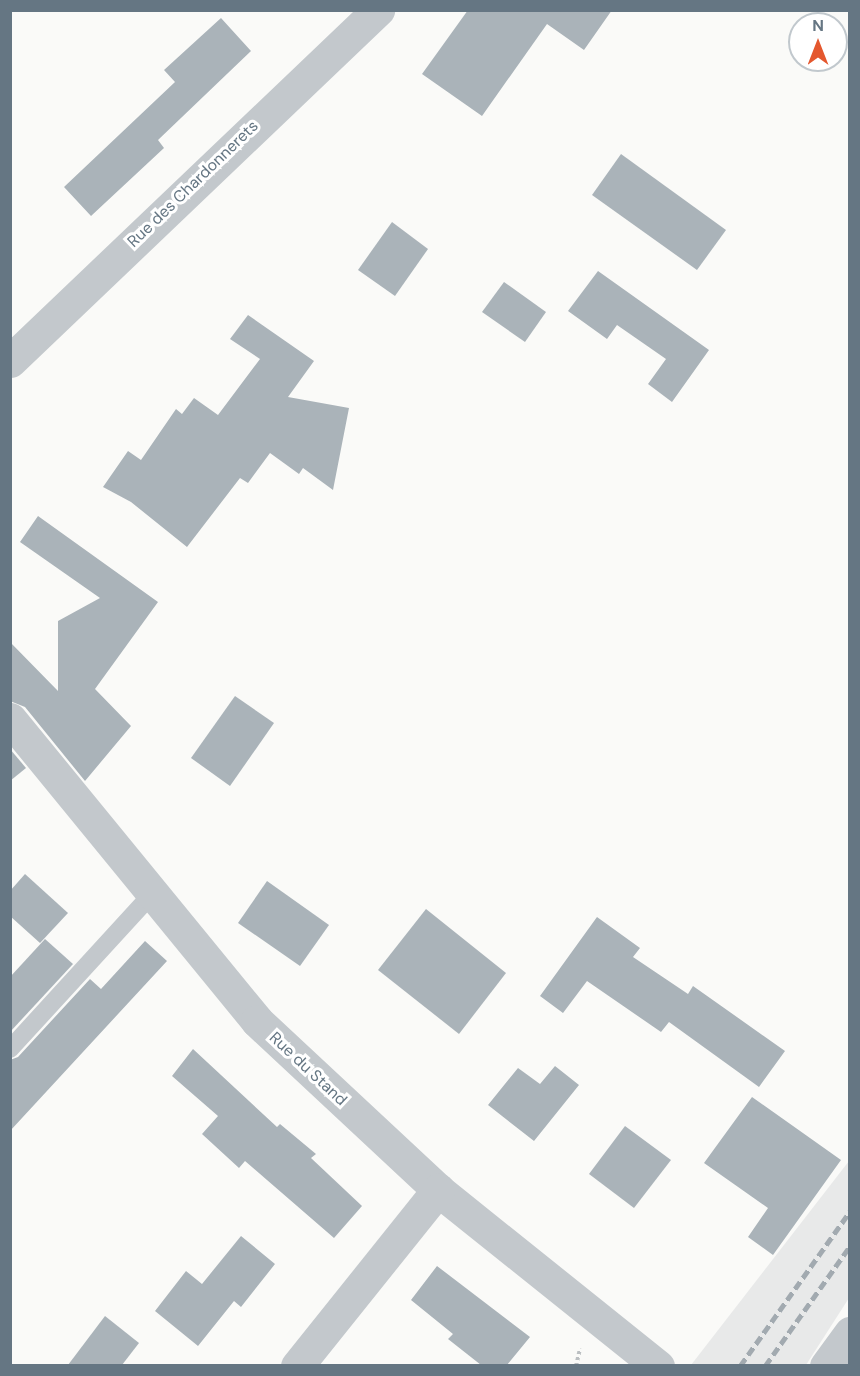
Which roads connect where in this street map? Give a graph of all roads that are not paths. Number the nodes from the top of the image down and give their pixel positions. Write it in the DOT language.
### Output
graph roads {
  1 [pos="378,10"];
  2 [pos="10,361"];
  3 [pos="10,719"];
  4 [pos="153,893"];
  5 [pos="10,1049"];
  6 [pos="438,1190"];
  7 [pos="849,1334"];
  8 [pos="297,1365"];
  9 [pos="658,1365"];
  10 [pos="826,1365"];
  1 -- 2 [label="street, Rue des Chardonnerets"];
  3 -- 4 [label="street, Rue du Stand"];
  4 -- 5 [label="lane"];
  4 -- 6 [label="street, Rue du Stand"];
  6 -- 8 [label="street"];
  6 -- 9 [label="street, Rue du Stand"];
  7 -- 10 [label="street"];
}
